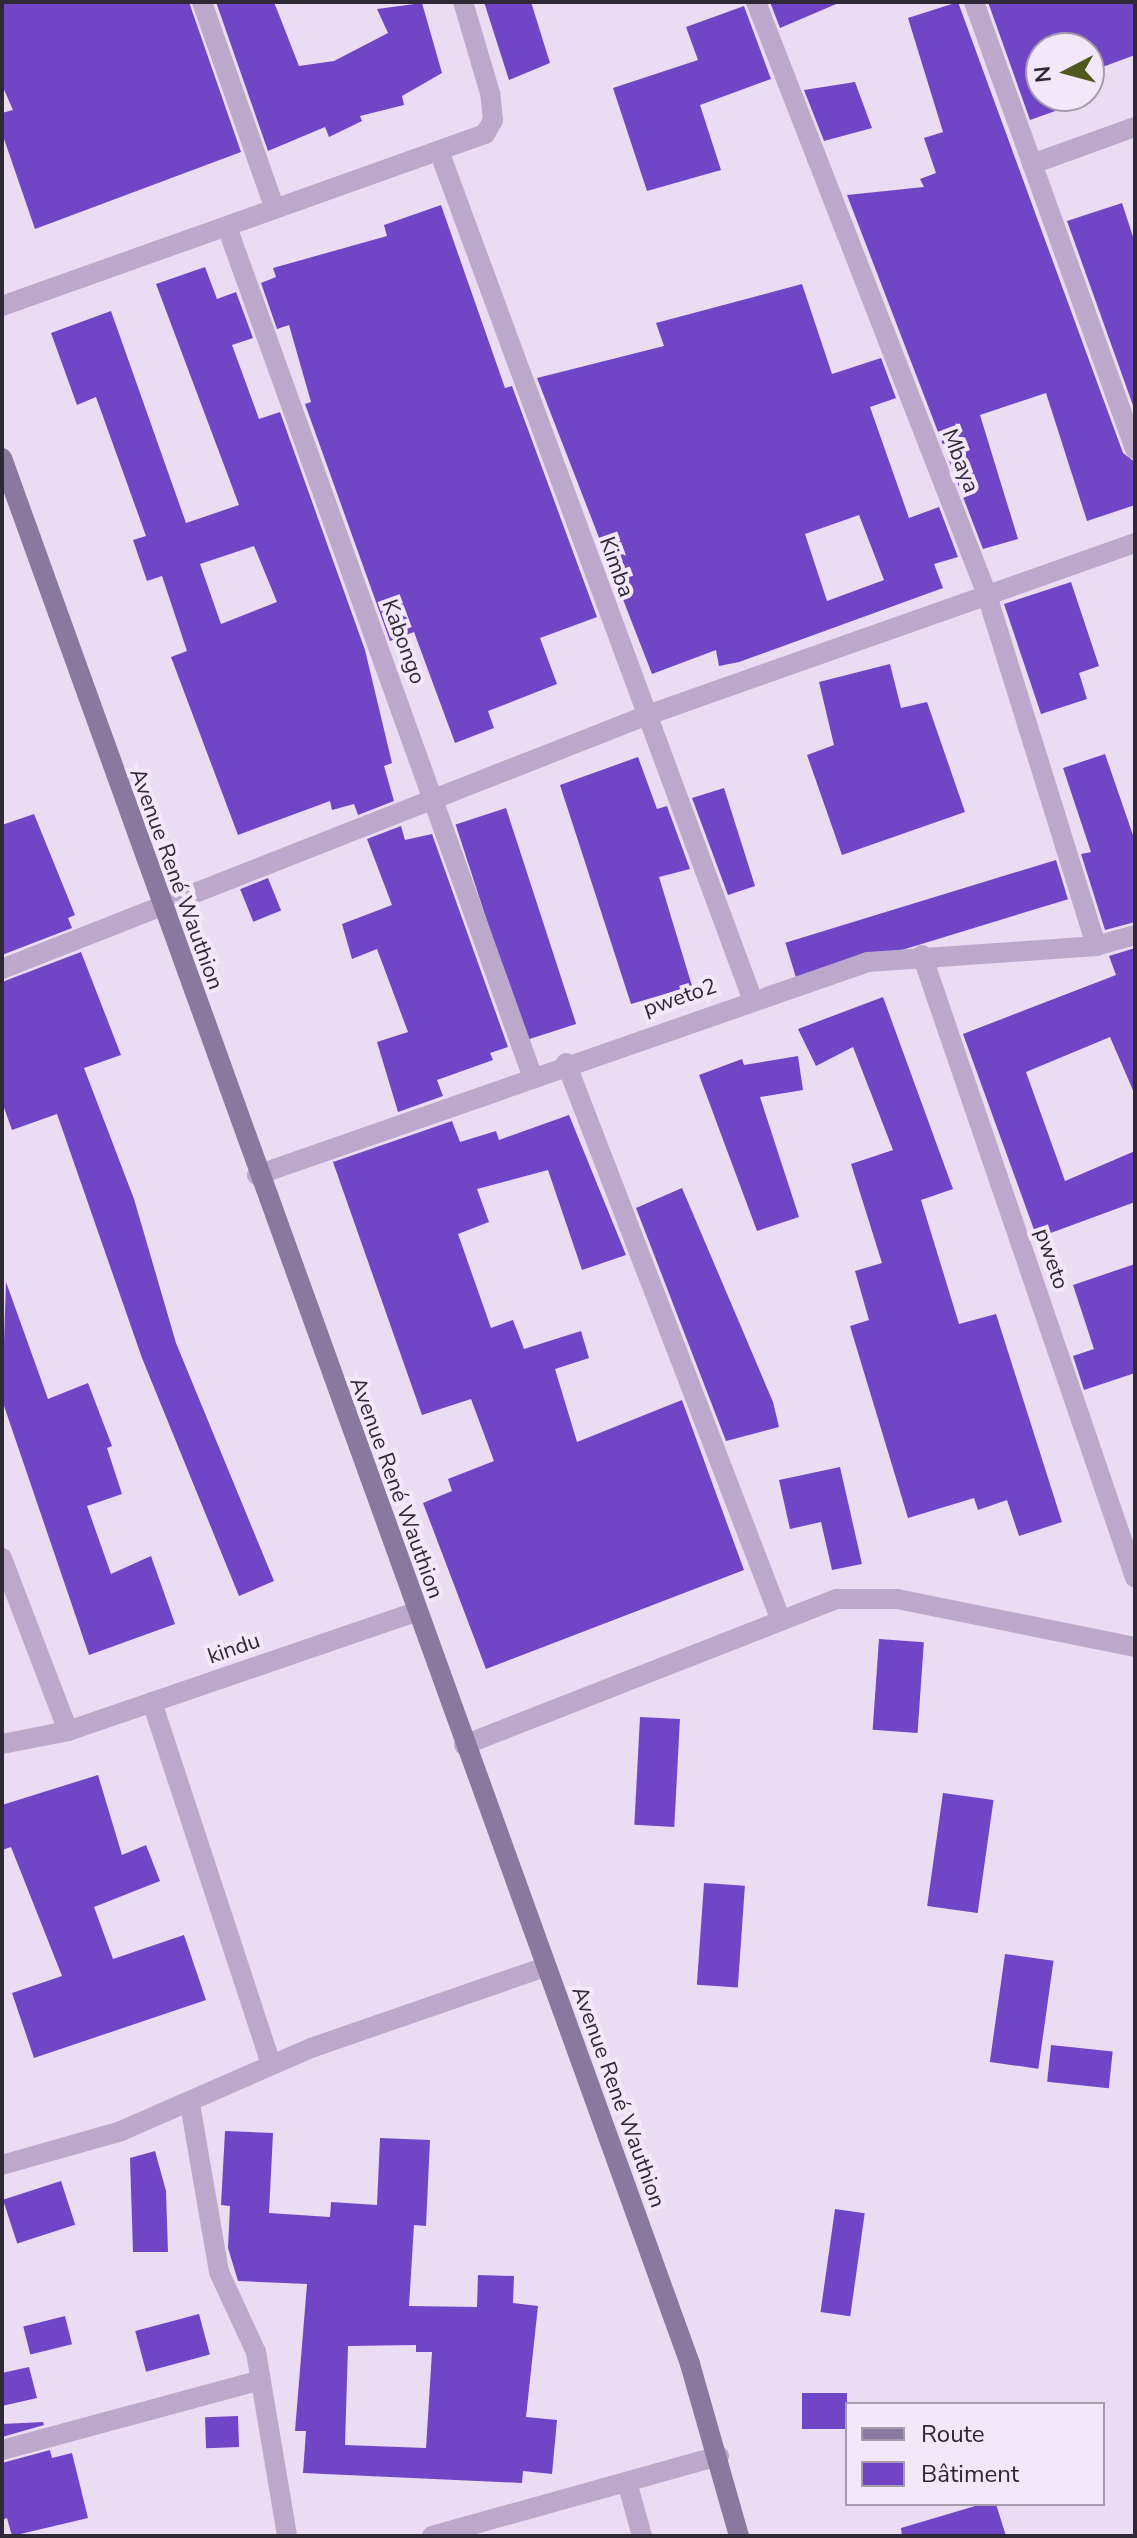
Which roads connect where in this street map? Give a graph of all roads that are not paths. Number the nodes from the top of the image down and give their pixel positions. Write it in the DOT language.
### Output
graph roads {
  1 [pos="202,2"];
  2 [pos="463,2"];
  3 [pos="756,2"];
  4 [pos="974,2"];
  5 [pos="1135,127"];
  6 [pos="439,151"];
  7 [pos="1032,164"];
  8 [pos="275,209"];
  9 [pos="227,227"];
  10 [pos="2,306"];
  11 [pos="1135,449"];
  12 [pos="2,458"];
  13 [pos="1135,543"];
  14 [pos="986,592"];
  15 [pos="645,716"];
  16 [pos="434,799"];
  17 [pos="159,905"];
  18 [pos="1135,935"];
  19 [pos="1096,946"];
  20 [pos="922,955"];
  21 [pos="2,969"];
  22 [pos="752,998"];
  23 [pos="566,1063"];
  24 [pos="532,1075"];
  25 [pos="257,1175"];
  26 [pos="2,1558"];
  27 [pos="1135,1578"];
  28 [pos="415,1612"];
  29 [pos="780,1618"];
  30 [pos="1135,1647"];
  31 [pos="152,1702"];
  32 [pos="68,1731"];
  33 [pos="2,1744"];
  34 [pos="464,1745"];
  35 [pos="545,1967"];
  36 [pos="271,2064"];
  37 [pos="190,2104"];
  38 [pos="2,2165"];
  39 [pos="261,2380"];
  40 [pos="2,2450"];
  41 [pos="719,2456"];
  42 [pos="627,2482"];
  43 [pos="287,2536"];
  44 [pos="432,2536"];
  45 [pos="642,2536"];
  46 [pos="739,2536"];
  1 -- 8 [label="street"];
  2 -- 6 [label="street"];
  3 -- 14 [label="street, Mbaya"];
  4 -- 7 [label="street"];
  5 -- 7 [label="street"];
  6 -- 8 [label="street"];
  6 -- 15 [label="street, Kimba"];
  7 -- 11 [label="street"];
  8 -- 9 [label="street"];
  9 -- 10 [label="street"];
  9 -- 16 [label="street, Kabongo"];
  12 -- 17 [label="street, Avenue René Wauthion"];
  13 -- 14 [label="street"];
  14 -- 15 [label="street"];
  14 -- 19 [label="street, Mbaya"];
  15 -- 16 [label="street"];
  15 -- 22 [label="street, Kimba"];
  16 -- 17 [label="street"];
  16 -- 24 [label="street, Kabongo"];
  17 -- 21 [label="street"];
  17 -- 25 [label="street, Avenue René Wauthion"];
  18 -- 19 [label="street, pweto2"];
  19 -- 20 [label="street, pweto2"];
  20 -- 22 [label="street, pweto2"];
  20 -- 27 [label="street, pweto"];
  22 -- 23 [label="street, pweto2"];
  23 -- 24 [label="street, pweto2"];
  23 -- 29 [label="street"];
  24 -- 25 [label="street, pweto2"];
  25 -- 28 [label="street, Avenue René Wauthion"];
  26 -- 32 [label="street"];
  28 -- 31 [label="street, kindu"];
  28 -- 34 [label="street, Avenue René Wauthion"];
  29 -- 30 [label="street"];
  29 -- 34 [label="street"];
  31 -- 32 [label="street, kindu"];
  31 -- 36 [label="street"];
  32 -- 33 [label="street, kindu"];
  34 -- 35 [label="street, Avenue René Wauthion"];
  35 -- 36 [label="street"];
  35 -- 41 [label="street, Avenue René Wauthion"];
  36 -- 37 [label="street"];
  37 -- 38 [label="street"];
  37 -- 39 [label="street"];
  39 -- 40 [label="street"];
  39 -- 43 [label="street"];
  41 -- 42 [label="street"];
  41 -- 46 [label="street, Avenue René Wauthion"];
  42 -- 44 [label="street"];
  42 -- 45 [label="street"];
}
